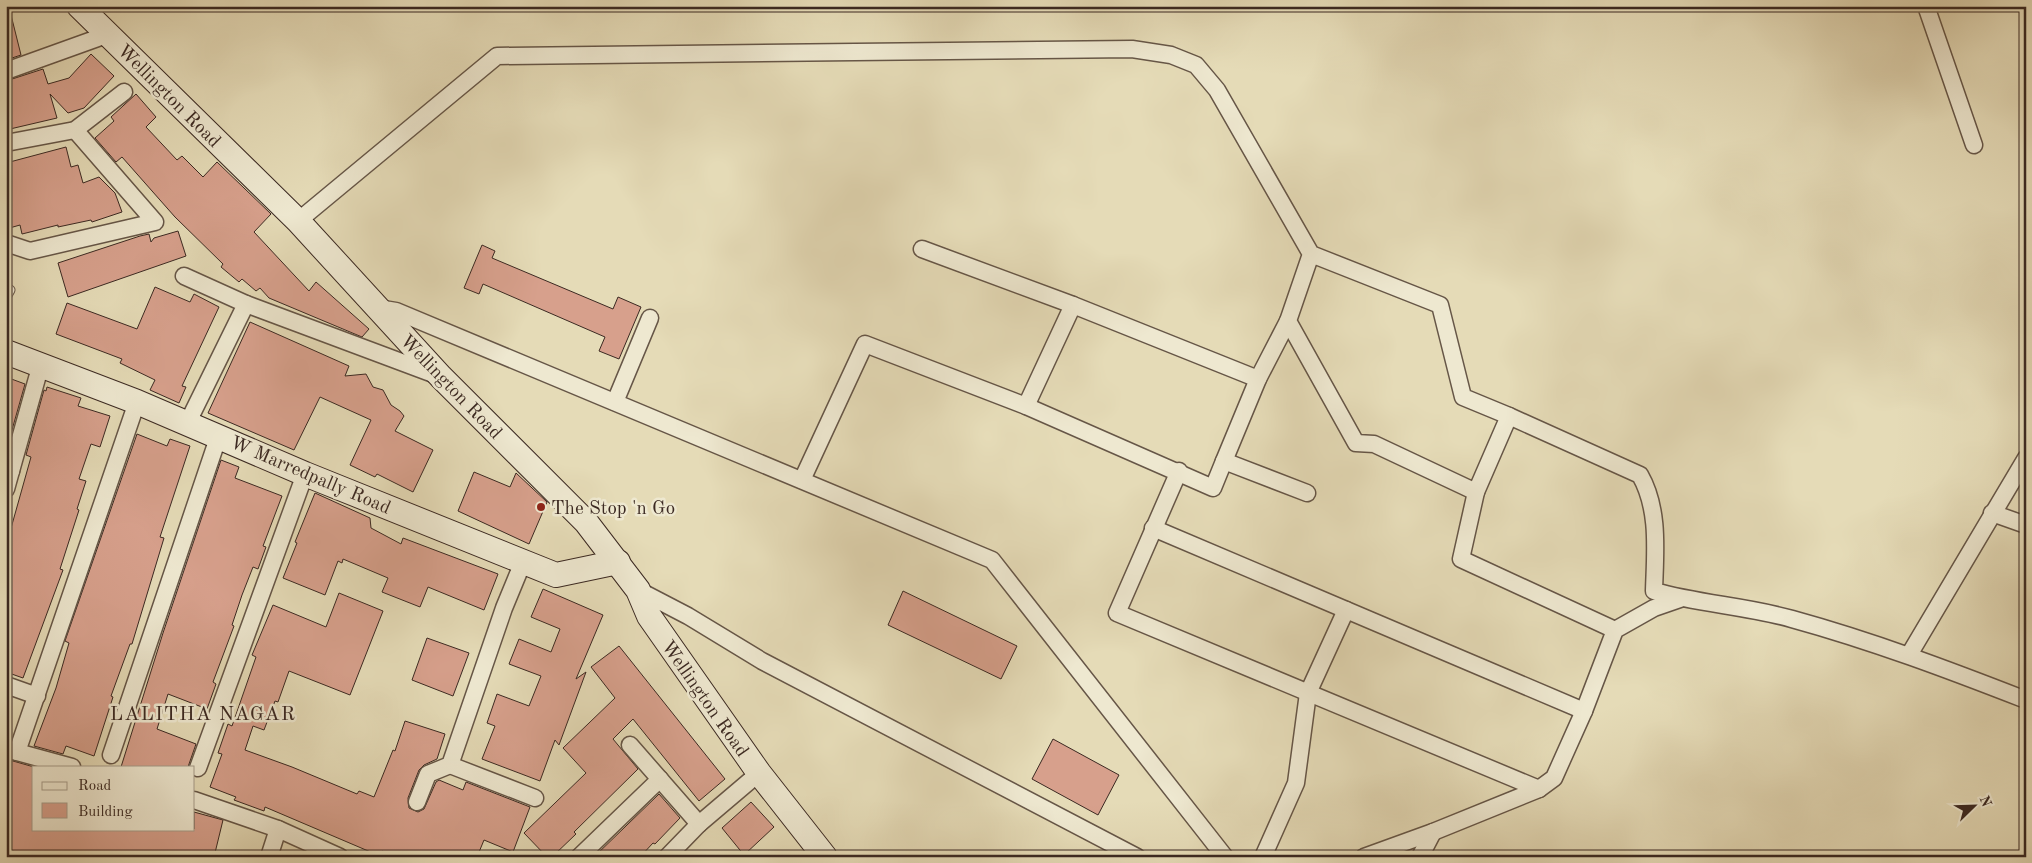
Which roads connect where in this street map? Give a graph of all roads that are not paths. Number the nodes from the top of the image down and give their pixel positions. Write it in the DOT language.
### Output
graph roads {
  1 [pos="79,6"];
  2 [pos="1926,6"];
  3 [pos="109,34"];
  4 [pos="6,71"];
  5 [pos="124,92"];
  6 [pos="75,130"];
  7 [pos="6,143"];
  8 [pos="1974,145"];
  9 [pos="298,221"];
  10 [pos="6,244"];
  11 [pos="922,249"];
  12 [pos="1311,254"];
  13 [pos="184,276"];
  14 [pos="246,304"];
  15 [pos="1073,305"];
  16 [pos="378,308"];
  17 [pos="650,318"];
  18 [pos="1288,321"];
  19 [pos="6,352"];
  20 [pos="41,364"];
  21 [pos="440,377"];
  22 [pos="1258,379"];
  23 [pos="137,402"];
  24 [pos="615,402"];
  25 [pos="1026,406"];
  26 [pos="1509,416"];
  27 [pos="188,422"];
  28 [pos="219,435"];
  29 [pos="2026,458"];
  30 [pos="1224,460"];
  31 [pos="9,470"];
  32 [pos="1179,471"];
  33 [pos="305,474"];
  34 [pos="802,480"];
  35 [pos="6,488"];
  36 [pos="1476,492"];
  37 [pos="1307,493"];
  38 [pos="1992,513"];
  39 [pos="2026,525"];
  40 [pos="1153,528"];
  41 [pos="523,562"];
  42 [pos="618,562"];
  43 [pos="638,590"];
  44 [pos="1680,599"];
  45 [pos="1346,610"];
  46 [pos="1615,630"];
  47 [pos="1910,655"];
  48 [pos="6,685"];
  49 [pos="1308,693"];
  50 [pos="37,696"];
  51 [pos="2026,700"];
  52 [pos="1584,711"];
  53 [pos="630,745"];
  54 [pos="12,750"];
  55 [pos="111,756"];
  56 [pos="450,765"];
  57 [pos="68,766"];
  58 [pos="198,768"];
  59 [pos="759,773"];
  60 [pos="660,779"];
  61 [pos="1539,788"];
  62 [pos="535,798"];
  63 [pos="195,800"];
  64 [pos="417,802"];
  65 [pos="699,824"];
  66 [pos="278,829"];
  67 [pos="1433,832"];
  68 [pos="268,857"];
  69 [pos="340,857"];
  70 [pos="578,857"];
  71 [pos="667,857"];
  72 [pos="826,857"];
  73 [pos="1137,857"];
  74 [pos="1225,857"];
  75 [pos="1263,857"];
  76 [pos="1364,857"];
  77 [pos="1420,857"];
  1 -- 3 [label="main road, Wellington Road"];
  2 -- 8 [label="street"];
  3 -- 4 [label="street"];
  3 -- 9 [label="main road, Wellington Road"];
  5 -- 6 [label="street"];
  6 -- 7 [label="street"];
  6 -- 10 [label="street"];
  9 -- 12 [label="street"];
  9 -- 16 [label="main road, Wellington Road"];
  11 -- 15 [label="street"];
  12 -- 18 [label="street"];
  12 -- 26 [label="street"];
  13 -- 14 [label="street"];
  14 -- 21 [label="street"];
  14 -- 27 [label="street"];
  15 -- 22 [label="street"];
  15 -- 25 [label="street"];
  16 -- 21 [label="main road, Wellington Road"];
  16 -- 24 [label="street"];
  17 -- 24 [label="street"];
  18 -- 22 [label="street"];
  18 -- 36 [label="street"];
  19 -- 20 [label="main road, W Marredpally Road"];
  20 -- 23 [label="main road, W Marredpally Road"];
  20 -- 31 [label="street"];
  21 -- 42 [label="main road, Wellington Road"];
  22 -- 30 [label="street"];
  23 -- 27 [label="main road, W Marredpally Road"];
  23 -- 50 [label="street"];
  24 -- 34 [label="street"];
  25 -- 32 [label="street"];
  25 -- 34 [label="street"];
  26 -- 36 [label="street"];
  26 -- 44 [label="street"];
  27 -- 28 [label="main road, W Marredpally Road"];
  28 -- 33 [label="main road, W Marredpally Road"];
  28 -- 55 [label="street"];
  29 -- 38 [label="street"];
  30 -- 32 [label="street"];
  30 -- 37 [label="street"];
  31 -- 35 [label="street"];
  32 -- 40 [label="street"];
  33 -- 41 [label="main road, W Marredpally Road"];
  33 -- 58 [label="street"];
  34 -- 74 [label="street"];
  36 -- 46 [label="street"];
  38 -- 39 [label="street"];
  38 -- 47 [label="street"];
  40 -- 45 [label="street"];
  40 -- 49 [label="street"];
  41 -- 42 [label="main road, W Marredpally Road"];
  41 -- 56 [label="street"];
  42 -- 43 [label="main road, Wellington Road"];
  43 -- 59 [label="main road, Wellington Road"];
  43 -- 73 [label="street"];
  44 -- 46 [label="street"];
  44 -- 47 [label="street"];
  45 -- 49 [label="street"];
  45 -- 52 [label="street"];
  46 -- 52 [label="street"];
  47 -- 51 [label="street"];
  48 -- 50 [label="street"];
  49 -- 61 [label="street"];
  49 -- 75 [label="street"];
  50 -- 54 [label="street"];
  52 -- 61 [label="street"];
  53 -- 60 [label="street"];
  54 -- 57 [label="street"];
  56 -- 62 [label="street"];
  56 -- 64 [label="street"];
  59 -- 65 [label="street"];
  59 -- 72 [label="main road, Wellington Road"];
  60 -- 65 [label="street"];
  60 -- 70 [label="street"];
  61 -- 67 [label="street"];
  63 -- 66 [label="street"];
  65 -- 71 [label="street"];
  66 -- 68 [label="street"];
  66 -- 69 [label="street"];
  67 -- 76 [label="street"];
  67 -- 77 [label="street"];
}
